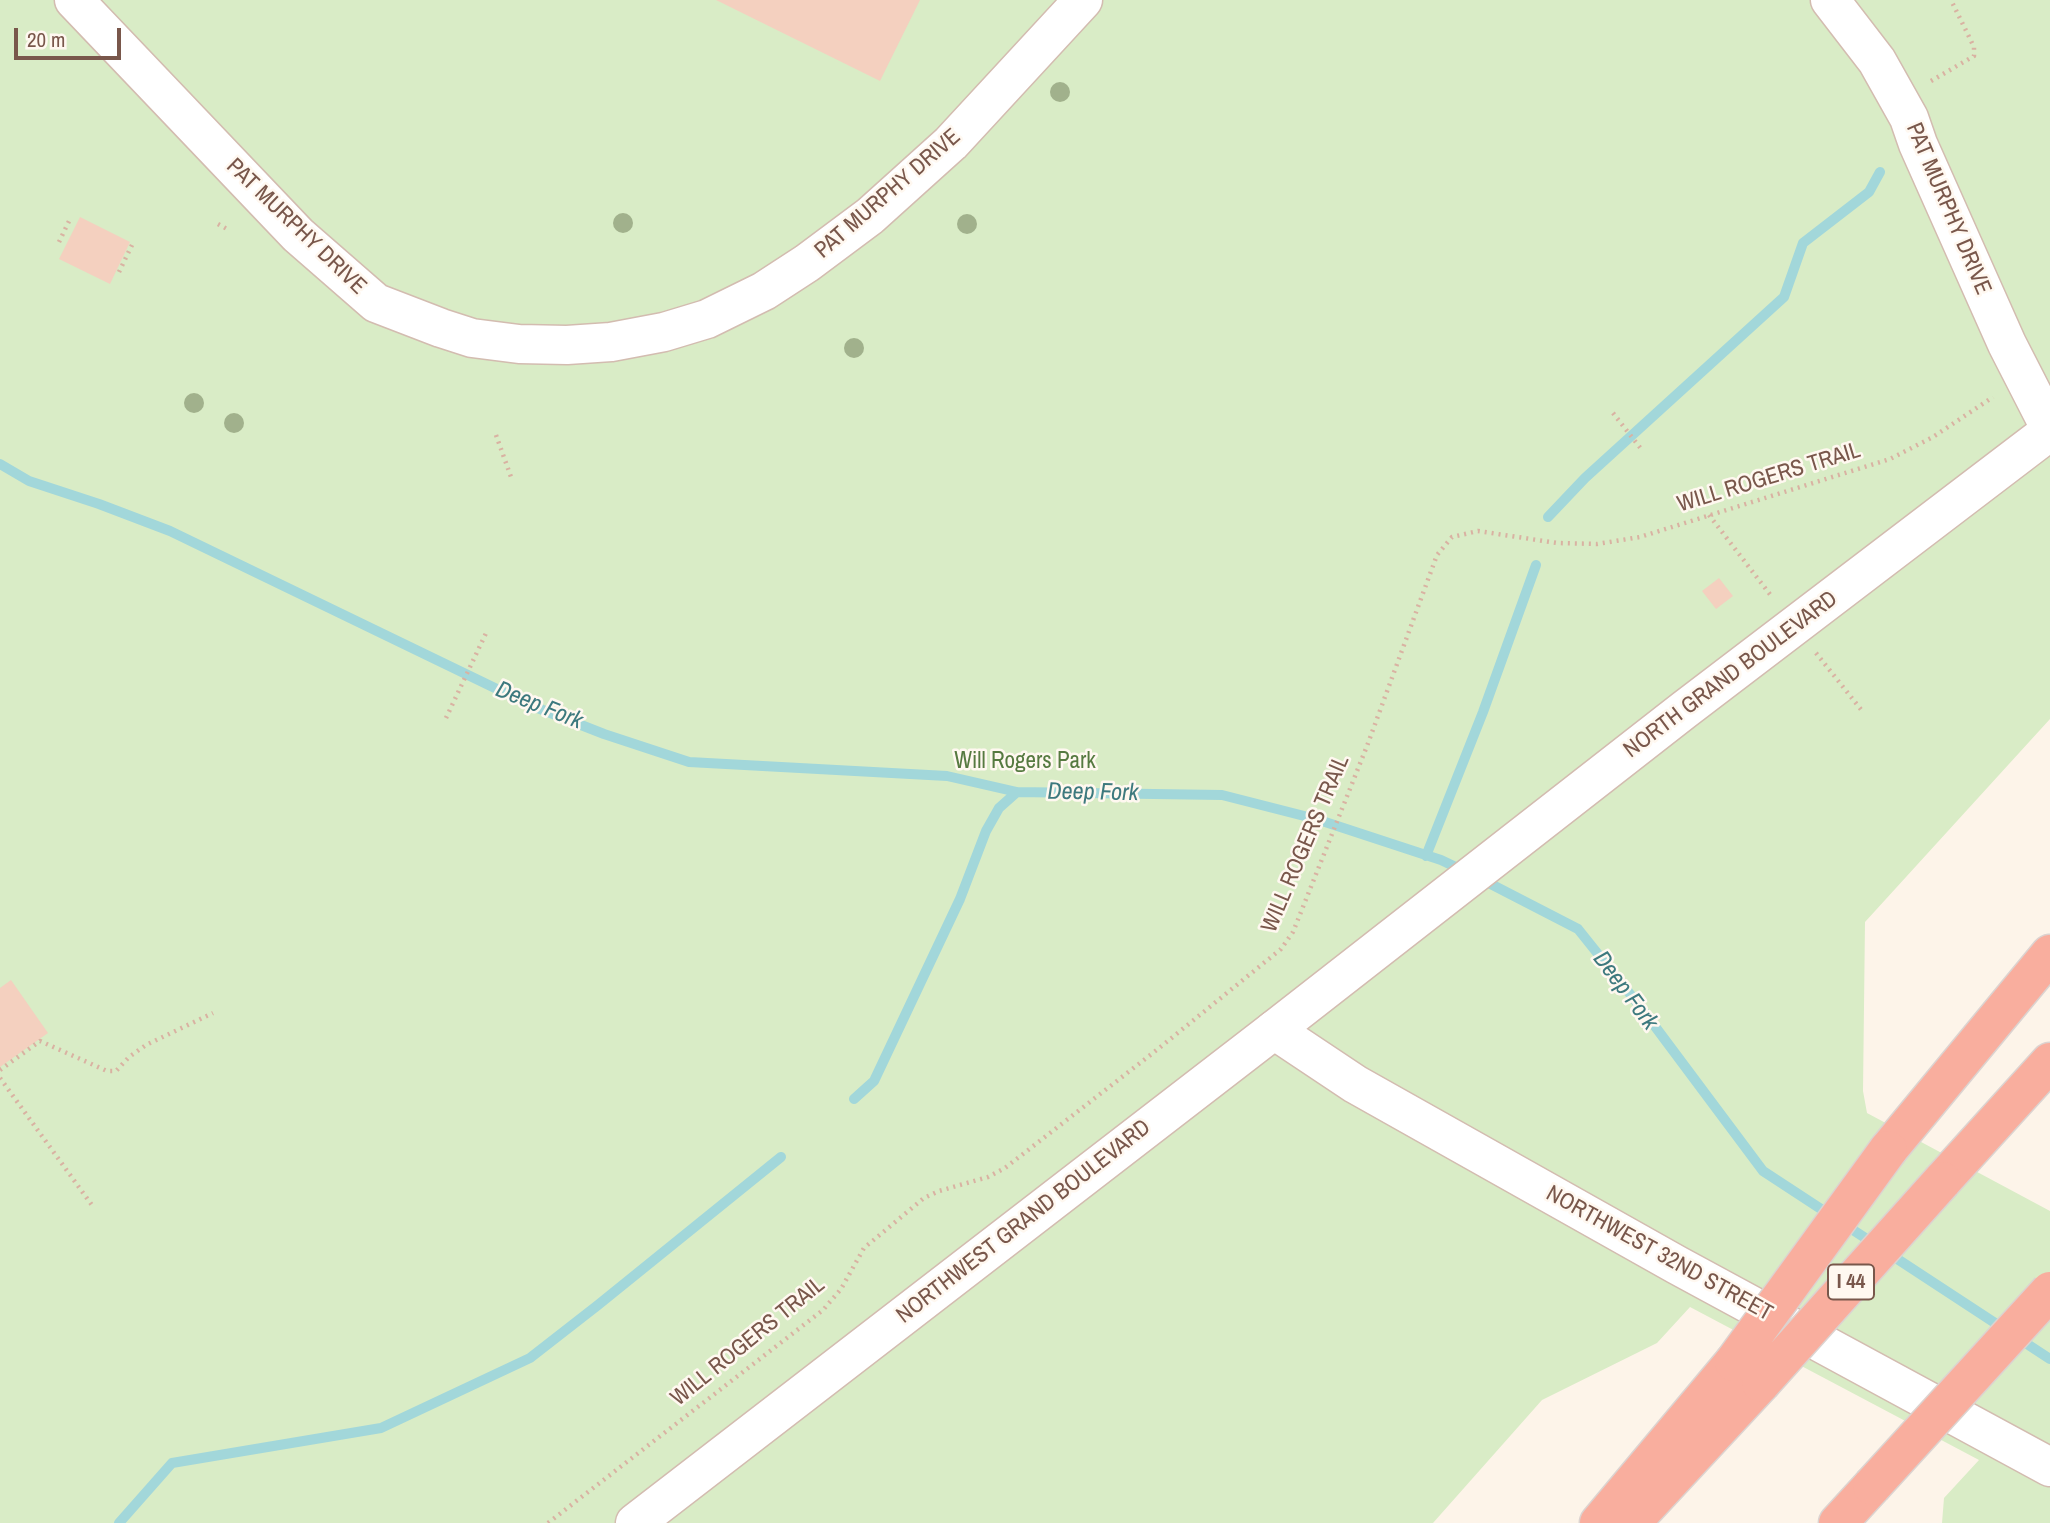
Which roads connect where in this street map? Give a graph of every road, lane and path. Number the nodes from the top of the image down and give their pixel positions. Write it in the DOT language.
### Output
graph roads {
  1 [pos="74,0"];
  2 [pos="1083,0"];
  3 [pos="1830,0"];
  4 [pos="1951,0"];
  5 [pos="1898,101"];
  6 [pos="71,217"];
  7 [pos="218,225"];
  8 [pos="227,229"];
  9 [pos="59,242"];
  10 [pos="132,246"];
  11 [pos="119,272"];
  12 [pos="1998,393"];
  13 [pos="1613,414"];
  14 [pos="2050,430"];
  15 [pos="496,435"];
  16 [pos="1642,450"];
  17 [pos="511,477"];
  18 [pos="1709,515"];
  19 [pos="1779,606"];
  20 [pos="487,631"];
  21 [pos="1825,665"];
  22 [pos="1863,712"];
  23 [pos="446,718"];
  24 [pos="1413,920"];
  25 [pos="2050,954"];
  26 [pos="213,1013"];
  27 [pos="1274,1030"];
  28 [pos="2050,1062"];
  29 [pos="0,1070"];
  30 [pos="0,1078"];
  31 [pos="94,1208"];
  32 [pos="2050,1291"];
  33 [pos="1747,1372"];
  34 [pos="2050,1467"];
  35 [pos="548,1523"];
  36 [pos="635,1523"];
  37 [pos="1599,1523"];
  38 [pos="1630,1523"];
  39 [pos="1838,1523"];
  1 -- 2 [label="street, PAT MURPHY DRIVE"];
  3 -- 5 [label="street, PAT MURPHY DRIVE"];
  4 -- 5 [label="path"];
  5 -- 14 [label="street, PAT MURPHY DRIVE"];
  6 -- 9 [label="path"];
  7 -- 8 [label="path"];
  10 -- 11 [label="path"];
  12 -- 18 [label="path, WILL ROGERS TRAIL"];
  13 -- 16 [label="path"];
  14 -- 24 [label="street, NORTH GRAND BOULEVARD"];
  15 -- 17 [label="path"];
  18 -- 19 [label="path"];
  18 -- 35 [label="path, WILL ROGERS TRAIL"];
  20 -- 23 [label="path"];
  21 -- 22 [label="path"];
  24 -- 27 [label="street, NORTHWEST GRAND BOULEVARD"];
  25 -- 33 [label="highway, bridge"];
  26 -- 29 [label="path"];
  27 -- 34 [label="street, NORTHWEST 32ND STREET"];
  27 -- 36 [label="street, NORTHWEST GRAND BOULEVARD"];
  28 -- 33 [label="highway, I 44, bridge"];
  30 -- 31 [label="path"];
  32 -- 39 [label="highway, bridge"];
  33 -- 37 [label="highway"];
  33 -- 38 [label="highway, I 44"];
}
